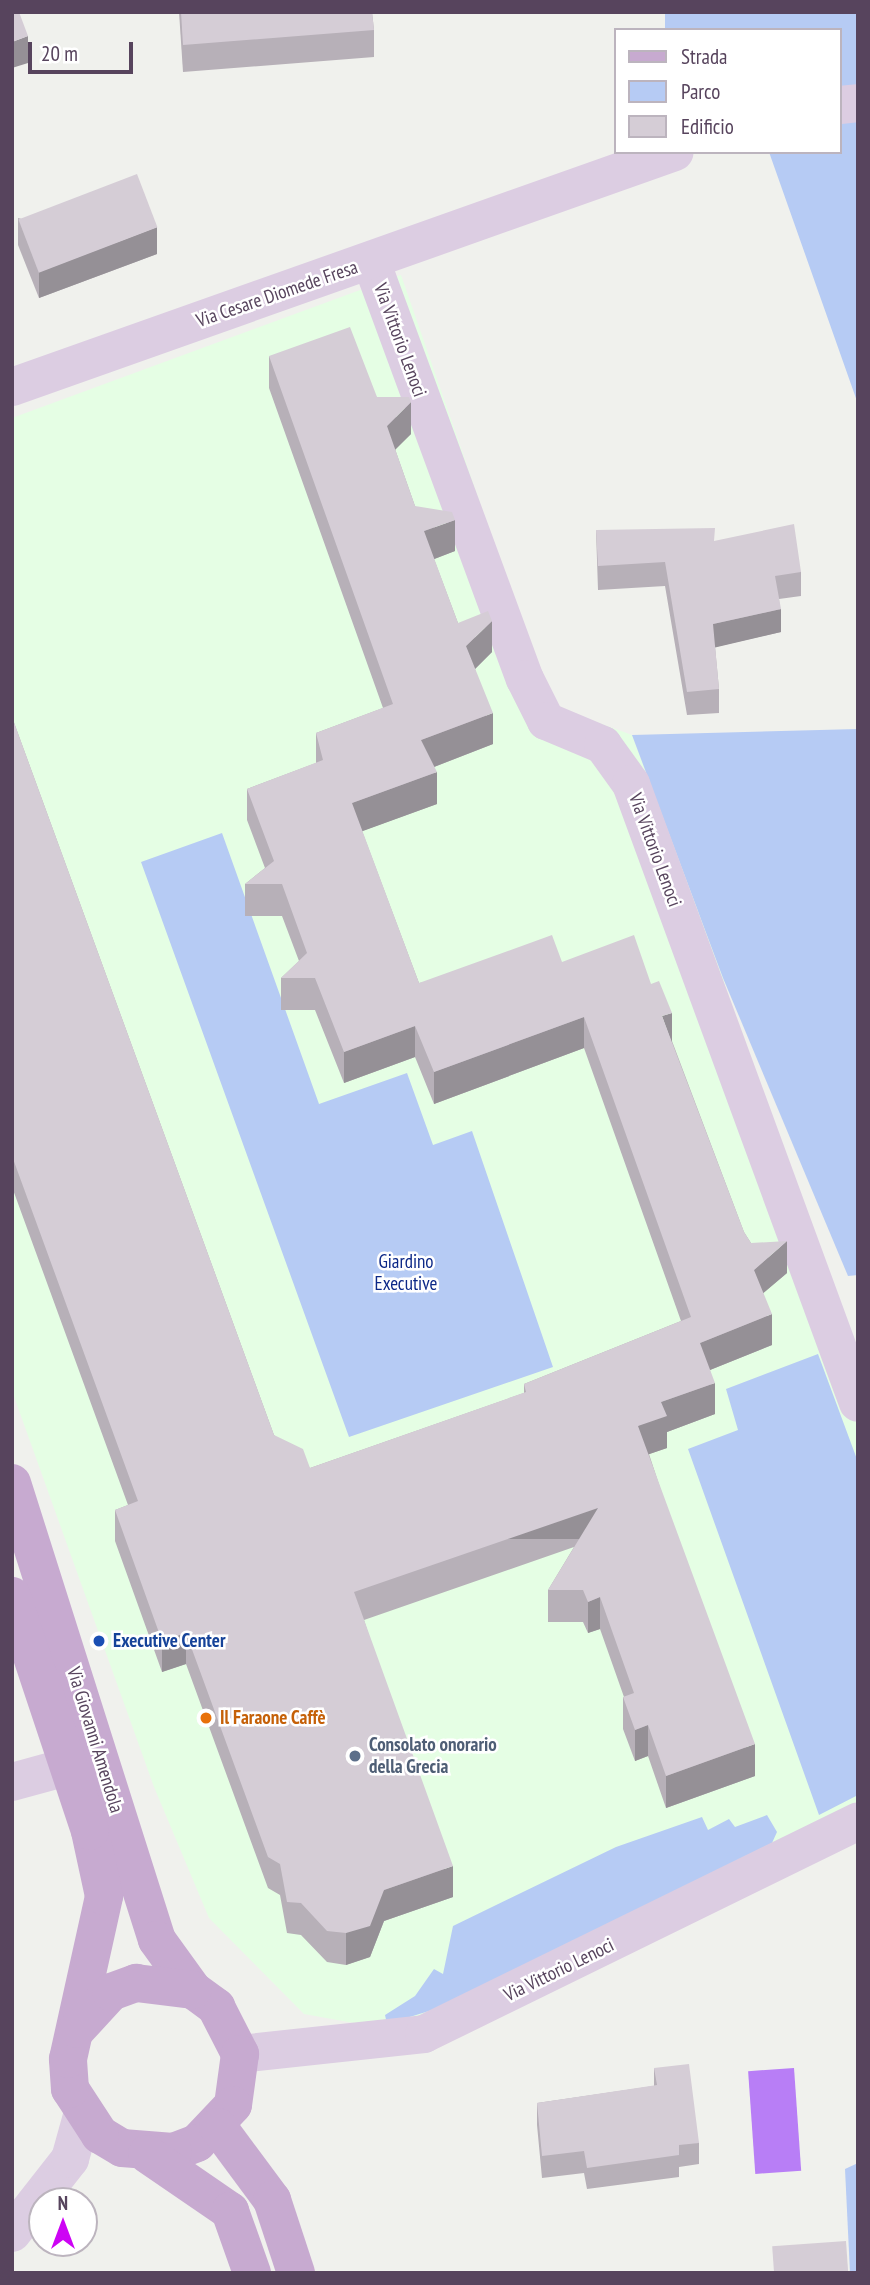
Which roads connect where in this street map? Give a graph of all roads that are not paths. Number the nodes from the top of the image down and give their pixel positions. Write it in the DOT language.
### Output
graph roads {
  1 [pos="669,154"];
  2 [pos="371,261"];
  3 [pos="12,387"];
  4 [pos="858,1403"];
  5 [pos="12,1483"];
  6 [pos="12,1596"];
  7 [pos="70,1766"];
  8 [pos="12,1782"];
  9 [pos="858,1821"];
  10 [pos="193,1990"];
  11 [pos="76,2031"];
  12 [pos="240,2054"];
  13 [pos="82,2116"];
  14 [pos="218,2127"];
  15 [pos="147,2154"];
  16 [pos="12,2233"];
  17 [pos="252,2273"];
  18 [pos="296,2273"];
  1 -- 2 [label="street, Via Cesare Diomede Fresa"];
  2 -- 3 [label="street, Via Cesare Diomede Fresa"];
  2 -- 4 [label="street, Via Vittorio Lenoci"];
  5 -- 10 [label="main road, Via Giovanni Amendola"];
  6 -- 7 [label="main road, Via Giovanni Amendola"];
  7 -- 8 [label="street"];
  7 -- 11 [label="main road, Via Giovanni Amendola"];
  9 -- 12 [label="street, Via Vittorio Lenoci"];
  10 -- 11 [label="main road, Via Giovanni Amendola"];
  10 -- 12 [label="main road, Via Giovanni Amendola"];
  11 -- 13 [label="main road, Via Giovanni Amendola"];
  12 -- 14 [label="main road"];
  13 -- 15 [label="main road"];
  13 -- 16 [label="street"];
  14 -- 15 [label="main road"];
  14 -- 18 [label="main road"];
  15 -- 17 [label="main road"];
}
